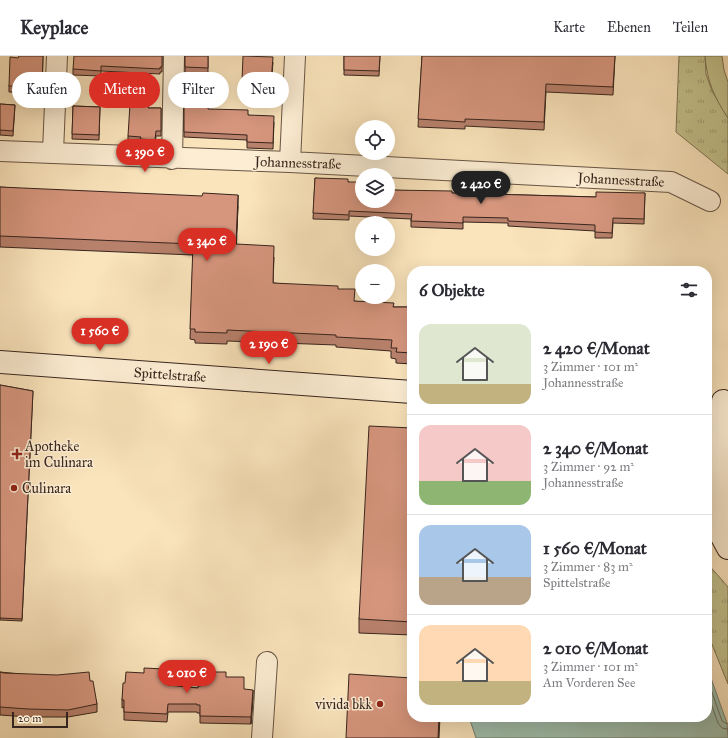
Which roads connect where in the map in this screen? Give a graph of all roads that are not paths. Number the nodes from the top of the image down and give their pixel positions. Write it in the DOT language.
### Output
graph roads {
  1 [pos="57,56"];
  2 [pos="174,56"];
  3 [pos="295,56"];
  4 [pos="0,151"];
  5 [pos="53,152"];
  6 [pos="172,159"];
  7 [pos="290,162"];
  8 [pos="710,202"];
  9 [pos="0,362"];
  10 [pos="407,392"];
  11 [pos="719,401"];
  12 [pos="712,518"];
  13 [pos="728,532"];
  14 [pos="728,548"];
  15 [pos="266,662"];
  16 [pos="262,738"];
  1 -- 5 [label="street"];
  2 -- 6 [label="street"];
  3 -- 7 [label="street"];
  4 -- 5 [label="street, Johannesstraße"];
  5 -- 6 [label="street, Johannesstraße"];
  6 -- 7 [label="street, Johannesstraße"];
  7 -- 8 [label="street, Johannesstraße"];
  9 -- 10 [label="main road, Spittelstraße"];
  11 -- 13 [label="main road"];
  12 -- 14 [label="main road"];
  15 -- 16 [label="street"];
}
